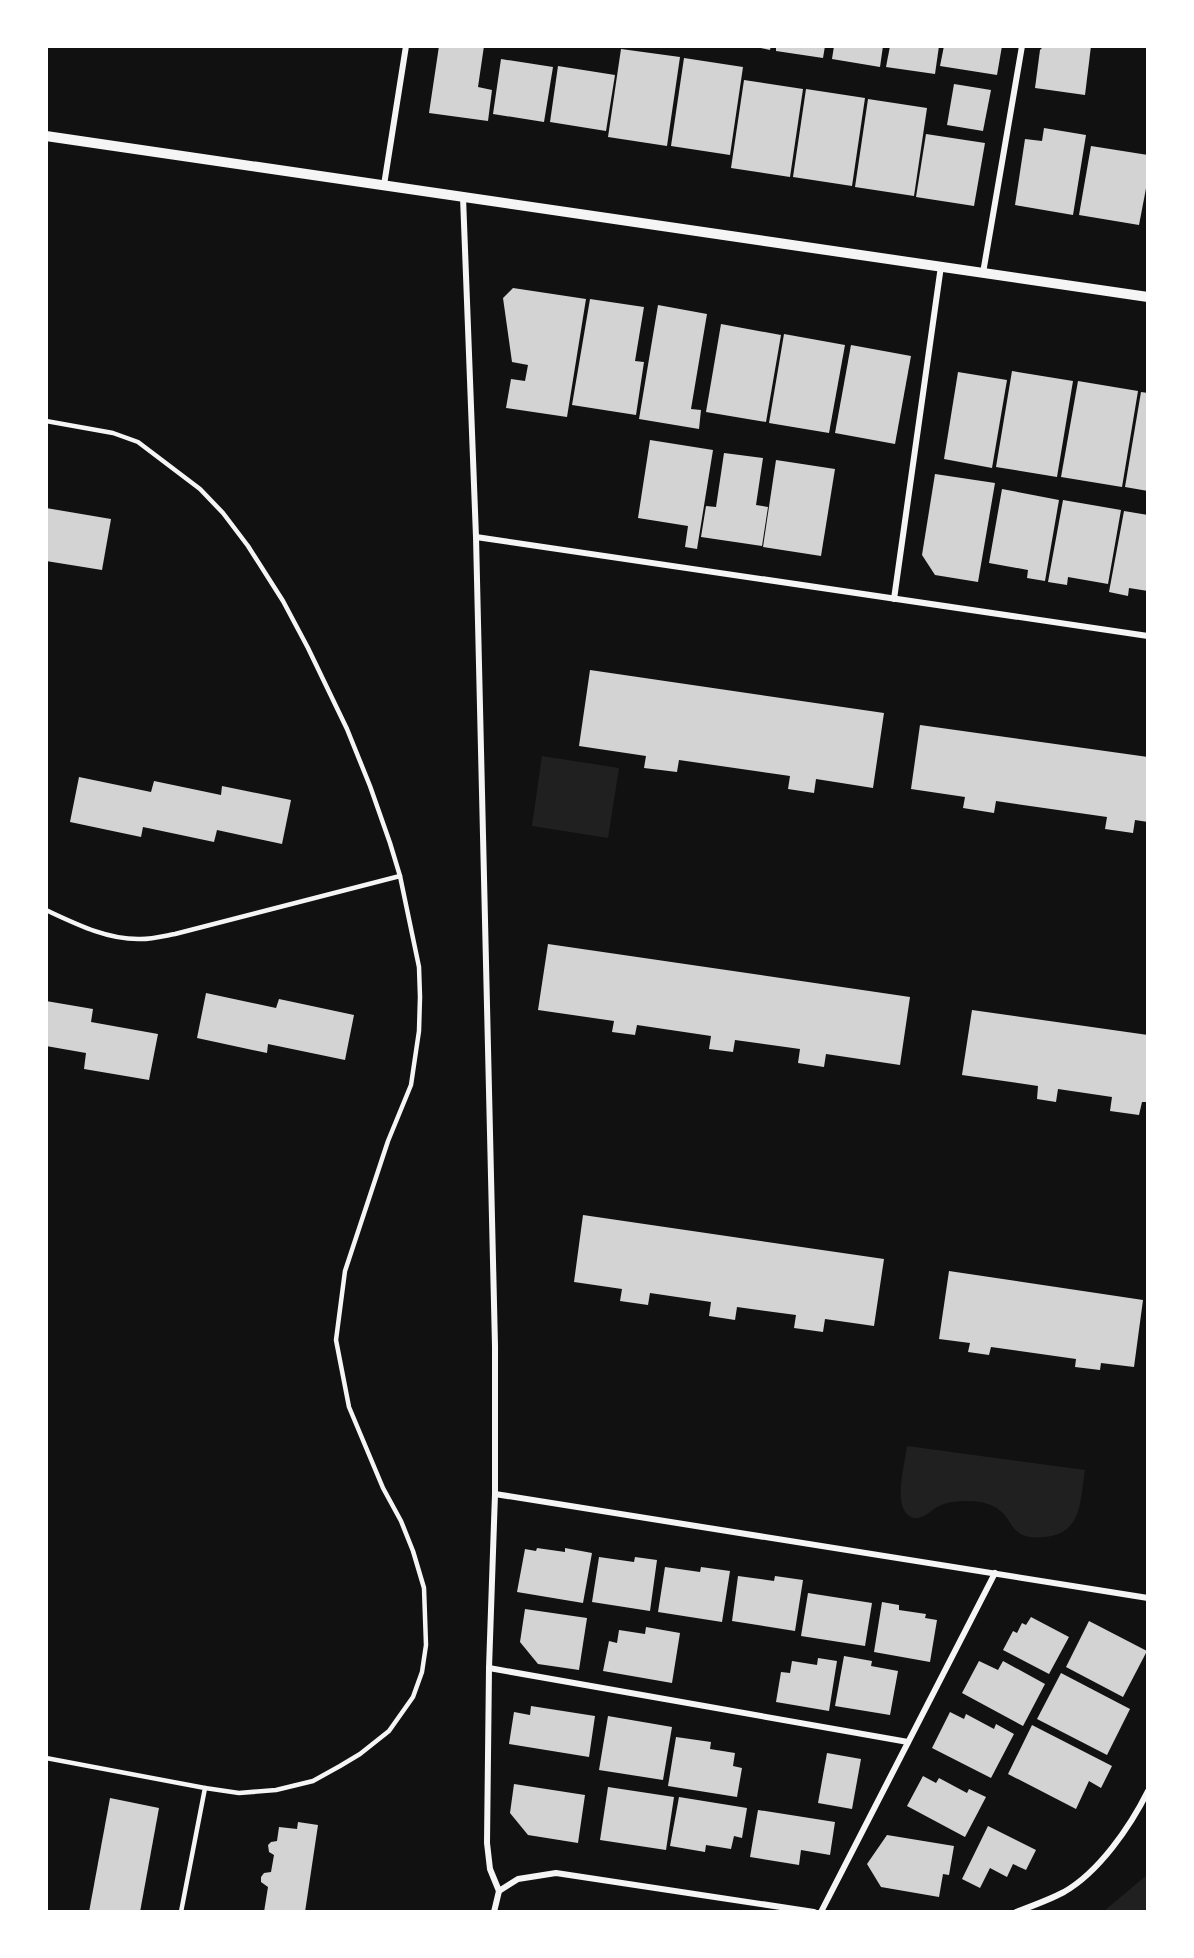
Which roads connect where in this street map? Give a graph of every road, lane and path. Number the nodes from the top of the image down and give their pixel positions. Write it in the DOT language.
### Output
graph roads {
  1 [pos="406,46"];
  2 [pos="1022,46"];
  3 [pos="46,136"];
  4 [pos="384,185"];
  5 [pos="463,196"];
  6 [pos="941,266"];
  7 [pos="983,273"];
  8 [pos="1148,297"];
  9 [pos="46,421"];
  10 [pos="476,537"];
  11 [pos="894,599"];
  12 [pos="1148,636"];
  13 [pos="400,876"];
  14 [pos="46,910"];
  15 [pos="495,1494"];
  16 [pos="995,1574"];
  17 [pos="1148,1598"];
  18 [pos="489,1668"];
  19 [pos="908,1742"];
  20 [pos="46,1758"];
  21 [pos="205,1788"];
  22 [pos="1148,1791"];
  23 [pos="500,1891"];
  24 [pos="181,1911"];
  25 [pos="494,1911"];
  26 [pos="814,1911"];
  27 [pos="821,1911"];
  28 [pos="1016,1911"];
  1 -- 4 [label="street"];
  2 -- 7 [label="street"];
  3 -- 4 [label="street"];
  4 -- 5 [label="street"];
  5 -- 6 [label="street"];
  5 -- 10 [label="street"];
  6 -- 7 [label="street"];
  6 -- 11 [label="street"];
  7 -- 8 [label="street"];
  9 -- 13 [label="lane"];
  10 -- 11 [label="street"];
  10 -- 15 [label="street"];
  11 -- 12 [label="street"];
  13 -- 14 [label="lane"];
  13 -- 21 [label="lane"];
  15 -- 16 [label="street"];
  15 -- 18 [label="street"];
  16 -- 17 [label="street"];
  16 -- 19 [label="street"];
  18 -- 19 [label="street"];
  18 -- 23 [label="street"];
  19 -- 27 [label="street"];
  20 -- 21 [label="lane"];
  21 -- 24 [label="lane"];
  22 -- 28 [label="street"];
  23 -- 25 [label="street"];
  23 -- 26 [label="street"];
}
